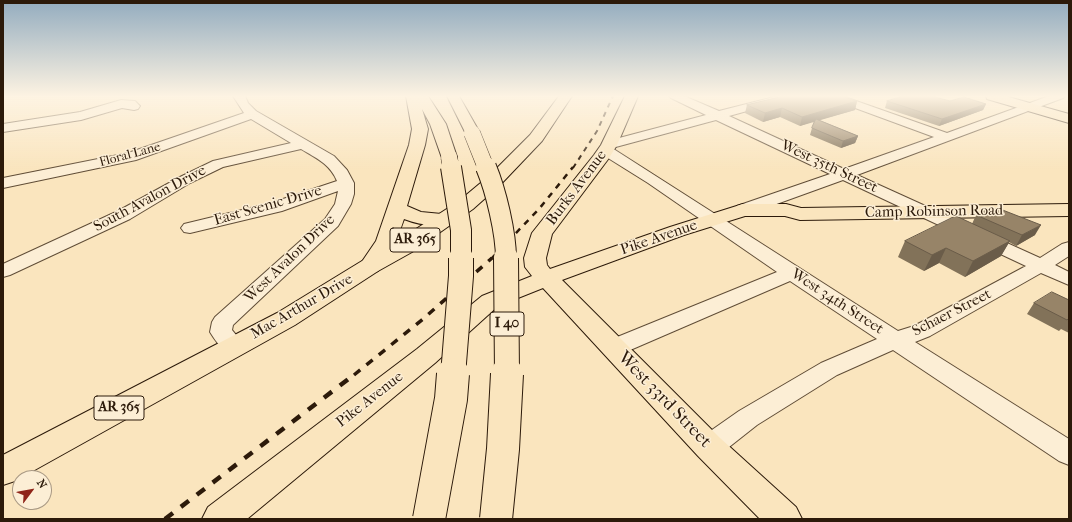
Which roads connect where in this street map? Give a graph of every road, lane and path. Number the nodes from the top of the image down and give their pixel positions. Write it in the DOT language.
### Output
graph roads {
  1 [pos="53,120"];
  2 [pos="234,120"];
  3 [pos="263,120"];
  4 [pos="418,120"];
  5 [pos="436,120"];
  6 [pos="466,120"];
  7 [pos="548,120"];
  8 [pos="620,120"];
  9 [pos="700,120"];
  10 [pos="730,120"];
  11 [pos="900,120"];
  12 [pos="992,120"];
  13 [pos="3,128"];
  14 [pos="946,137"];
  15 [pos="304,144"];
  16 [pos="607,148"];
  17 [pos="845,174"];
  18 [pos="3,183"];
  19 [pos="346,183"];
  20 [pos="396,208"];
  21 [pos="743,210"];
  22 [pos="1069,210"];
  23 [pos="925,212"];
  24 [pos="800,214"];
  25 [pos="445,219"];
  26 [pos="717,220"];
  27 [pos="190,228"];
  28 [pos="542,233"];
  29 [pos="1069,248"];
  30 [pos="370,266"];
  31 [pos="1040,266"];
  32 [pos="3,271"];
  33 [pos="792,273"];
  34 [pos="546,278"];
  35 [pos="1069,279"];
  36 [pos="490,301"];
  37 [pos="895,340"];
  38 [pos="234,346"];
  39 [pos="613,348"];
  40 [pos="709,447"];
  41 [pos="1069,453"];
  42 [pos="3,471"];
  43 [pos="220,519"];
  44 [pos="429,519"];
  45 [pos="496,519"];
  46 [pos="784,519"];
  1 -- 13 [label="street"];
  2 -- 18 [label="street, Floral Lane"];
  3 -- 15 [label="street"];
  4 -- 20 [label="main road"];
  5 -- 44 [label="main road, bridge"];
  6 -- 45 [label="main road, I 40, bridge"];
  7 -- 25 [label="main road, Mac Arthur Drive / AR 365"];
  8 -- 16 [label="main road, Burks Avenue"];
  9 -- 16 [label="street"];
  10 -- 17 [label="street, West 35th Street"];
  11 -- 14 [label="street"];
  12 -- 14 [label="street, Pike Avenue"];
  14 -- 17 [label="street, Pike Avenue"];
  15 -- 19 [label="street"];
  15 -- 32 [label="street, South Avalon Drive"];
  16 -- 26 [label="street, West 34th Street"];
  16 -- 28 [label="main road, Burks Avenue"];
  17 -- 21 [label="street, Pike Avenue"];
  17 -- 23 [label="street, West 35th Street"];
  19 -- 27 [label="street, East Scenic Drive"];
  19 -- 38 [label="street, West Avalon Drive"];
  20 -- 25 [label="main road"];
  20 -- 30 [label="main road"];
  21 -- 24 [label="main road, Camp Robinson Road"];
  21 -- 26 [label="main road, Pike Avenue"];
  22 -- 23 [label="main road, Camp Robinson Road"];
  23 -- 24 [label="main road, Camp Robinson Road"];
  23 -- 31 [label="street, West 35th Street"];
  24 -- 26 [label="main road, Camp Robinson Road"];
  25 -- 30 [label="main road, Mac Arthur Drive / AR 365"];
  26 -- 33 [label="street, West 34th Street"];
  26 -- 34 [label="main road, Pike Avenue"];
  28 -- 34 [label="main road, Burks Avenue"];
  28 -- 36 [label="main road"];
  29 -- 31 [label="street, Schaer Street"];
  30 -- 38 [label="main road, Mac Arthur Drive / AR 365"];
  31 -- 35 [label="street, West 35th Street"];
  31 -- 37 [label="street, Schaer Street"];
  33 -- 37 [label="street, West 34th Street"];
  33 -- 39 [label="street"];
  34 -- 36 [label="main road, Pike Avenue"];
  34 -- 39 [label="main road, West 33rd Street"];
  36 -- 43 [label="main road, Pike Avenue"];
  37 -- 40 [label="street, Schaer Street"];
  37 -- 41 [label="street, West 34th Street"];
  38 -- 42 [label="main road, Mac Arthur Drive / AR 365"];
  39 -- 40 [label="main road, West 33rd Street"];
  40 -- 46 [label="main road, West 33rd Street"];
}
